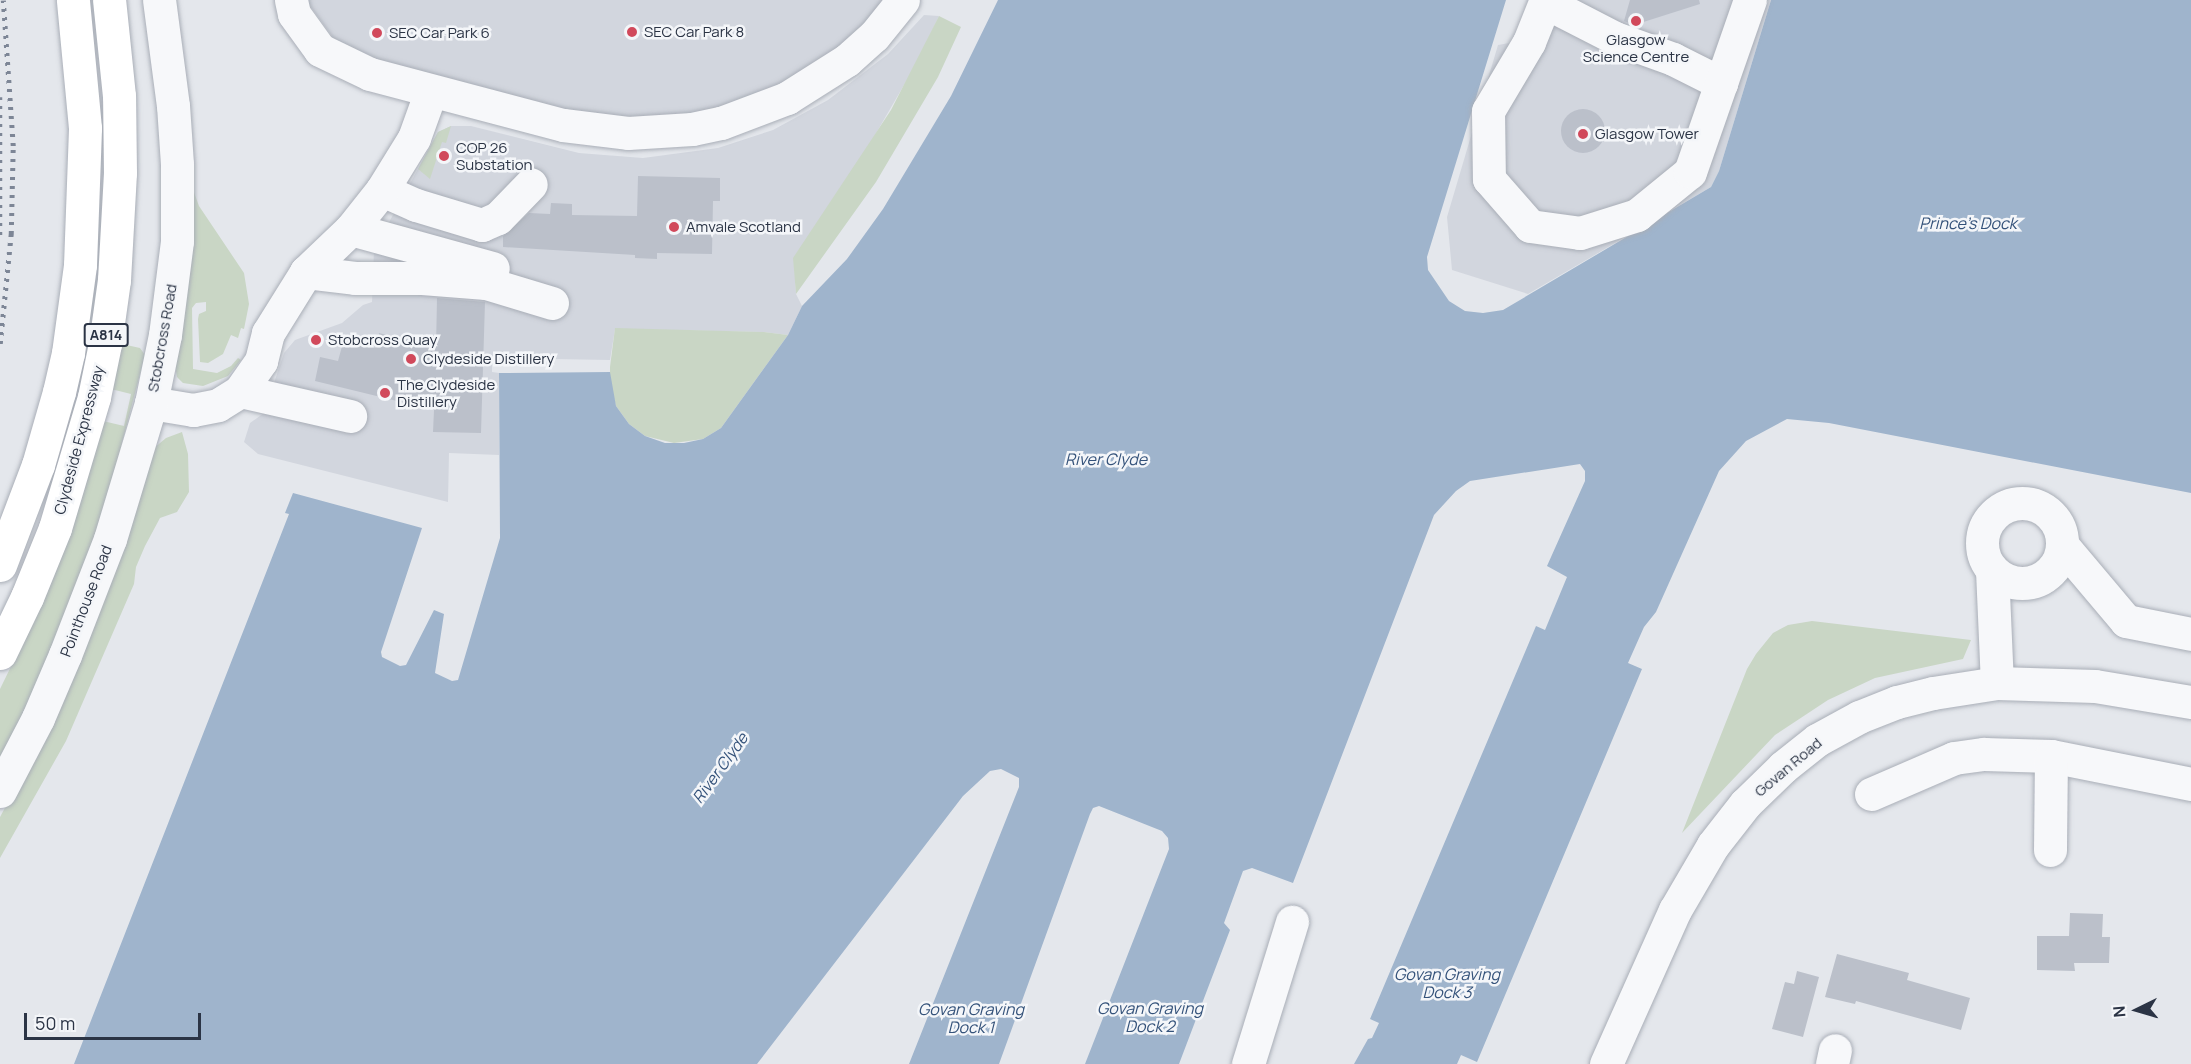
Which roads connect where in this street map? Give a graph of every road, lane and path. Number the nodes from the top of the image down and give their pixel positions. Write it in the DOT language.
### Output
graph roads {
  1 [pos="73,0"];
  2 [pos="109,0"];
  3 [pos="159,0"];
  4 [pos="291,0"];
  5 [pos="903,0"];
  6 [pos="1750,0"];
  7 [pos="1545,1"];
  8 [pos="1721,82"];
  9 [pos="431,91"];
  10 [pos="531,184"];
  11 [pos="382,190"];
  12 [pos="351,229"];
  13 [pos="306,272"];
  14 [pos="512,273"];
  15 [pos="552,303"];
  16 [pos="240,391"];
  17 [pos="151,402"];
  18 [pos="351,416"];
  19 [pos="2062,545"];
  20 [pos="0,565"];
  21 [pos="1992,570"];
  22 [pos="2033,579"];
  23 [pos="2105,596"];
  24 [pos="1995,619"];
  25 [pos="2191,634"];
  26 [pos="0,653"];
  27 [pos="1997,683"];
  28 [pos="2191,702"];
  29 [pos="2051,756"];
  30 [pos="2191,784"];
  31 [pos="0,791"];
  32 [pos="1871,794"];
  33 [pos="2050,850"];
  34 [pos="1292,922"];
  35 [pos="1248,1064"];
  36 [pos="1606,1064"];
  1 -- 20 [label="main road, A814"];
  2 -- 26 [label="main road, Clydeside Expressway / A814"];
  3 -- 17 [label="street, Stobcross Road"];
  4 -- 9 [label="street"];
  5 -- 9 [label="street"];
  6 -- 8 [label="street"];
  7 -- 8 [label="street"];
  7 -- 8 [label="street"];
  9 -- 11 [label="street, Stobcross Road"];
  10 -- 11 [label="street"];
  11 -- 12 [label="street, Stobcross Road"];
  12 -- 13 [label="street, Stobcross Road"];
  12 -- 14 [label="street"];
  13 -- 15 [label="street"];
  13 -- 16 [label="street, Stobcross Road"];
  16 -- 17 [label="street, Stobcross Road"];
  16 -- 18 [label="street"];
  17 -- 31 [label="street, Pointhouse Road"];
  19 -- 21 [label="street"];
  19 -- 22 [label="street"];
  19 -- 23 [label="street"];
  21 -- 22 [label="street"];
  21 -- 24 [label="street"];
  22 -- 23 [label="street"];
  22 -- 24 [label="street"];
  23 -- 25 [label="street"];
  24 -- 27 [label="street"];
  27 -- 28 [label="street, Govan Road"];
  27 -- 36 [label="street, Govan Road"];
  29 -- 30 [label="street"];
  29 -- 32 [label="street"];
  29 -- 33 [label="street"];
  34 -- 35 [label="street"];
}
